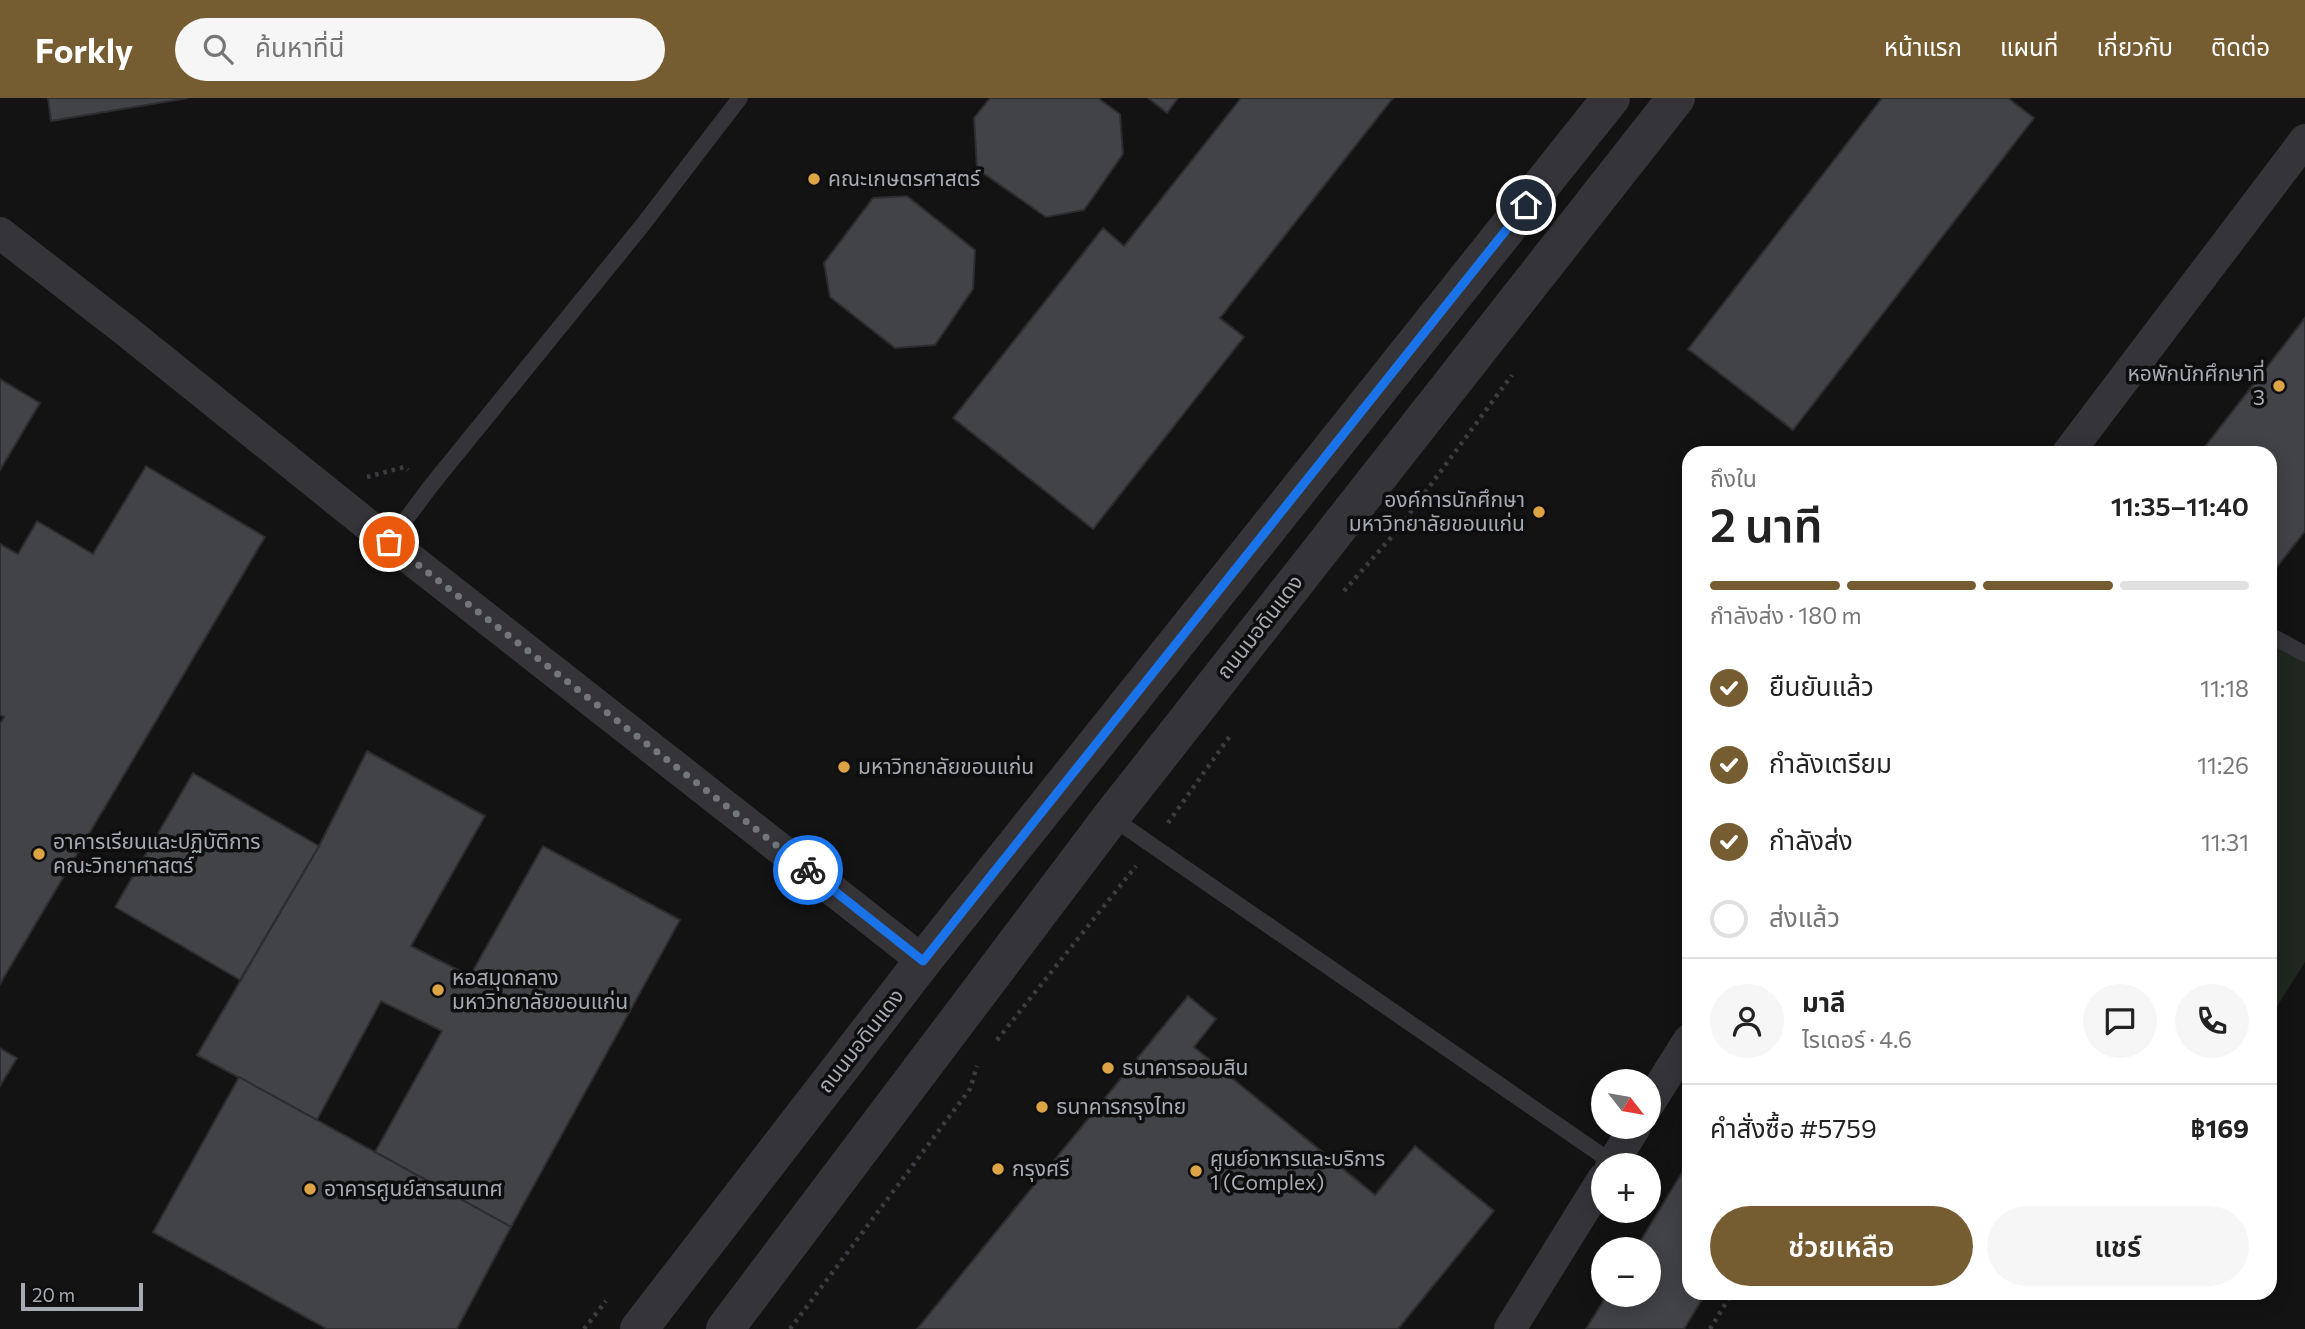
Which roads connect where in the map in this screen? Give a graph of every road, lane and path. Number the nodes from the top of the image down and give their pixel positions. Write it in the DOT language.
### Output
graph roads {
  1 [pos="740,98"];
  2 [pos="1611,98"];
  3 [pos="1676,98"];
  4 [pos="2305,140"];
  5 [pos="0,233"];
  6 [pos="1514,373"];
  7 [pos="2073,446"];
  8 [pos="1322,460"];
  9 [pos="1364,496"];
  10 [pos="389,542"];
  11 [pos="1340,596"];
  12 [pos="2277,639"];
  13 [pos="2305,654"];
  14 [pos="1231,735"];
  15 [pos="1111,817"];
  16 [pos="1151,847"];
  17 [pos="923,961"];
  18 [pos="992,1047"];
  19 [pos="1682,1051"];
  20 [pos="984,1058"];
  21 [pos="1661,1084"];
  22 [pos="1591,1156"];
  23 [pos="1591,1198"];
  24 [pos="609,1297"];
  25 [pos="1728,1300"];
  26 [pos="584,1329"];
  27 [pos="639,1329"];
  28 [pos="726,1329"];
  29 [pos="790,1329"];
  30 [pos="1510,1329"];
  31 [pos="1710,1329"];
  1 -- 10 [label="lane"];
  2 -- 8 [label="street, ถนนมอดินแดง"];
  3 -- 9 [label="street, ถนนมอดินแดง"];
  4 -- 7 [label="street"];
  5 -- 10 [label="street"];
  6 -- 11 [label="path"];
  8 -- 9 [label="street"];
  8 -- 17 [label="street, ถนนมอดินแดง"];
  9 -- 15 [label="street, ถนนมอดินแดง"];
  10 -- 17 [label="street"];
  12 -- 13 [label="lane"];
  14 -- 16 [label="path"];
  15 -- 16 [label="lane"];
  15 -- 28 [label="street, ถนนมอดินแดง"];
  16 -- 18 [label="path"];
  16 -- 22 [label="lane"];
  17 -- 27 [label="street, ถนนมอดินแดง"];
  19 -- 21 [label="street"];
  20 -- 29 [label="path"];
  23 -- 30 [label="street"];
  24 -- 26 [label="path"];
  25 -- 31 [label="path"];
}
